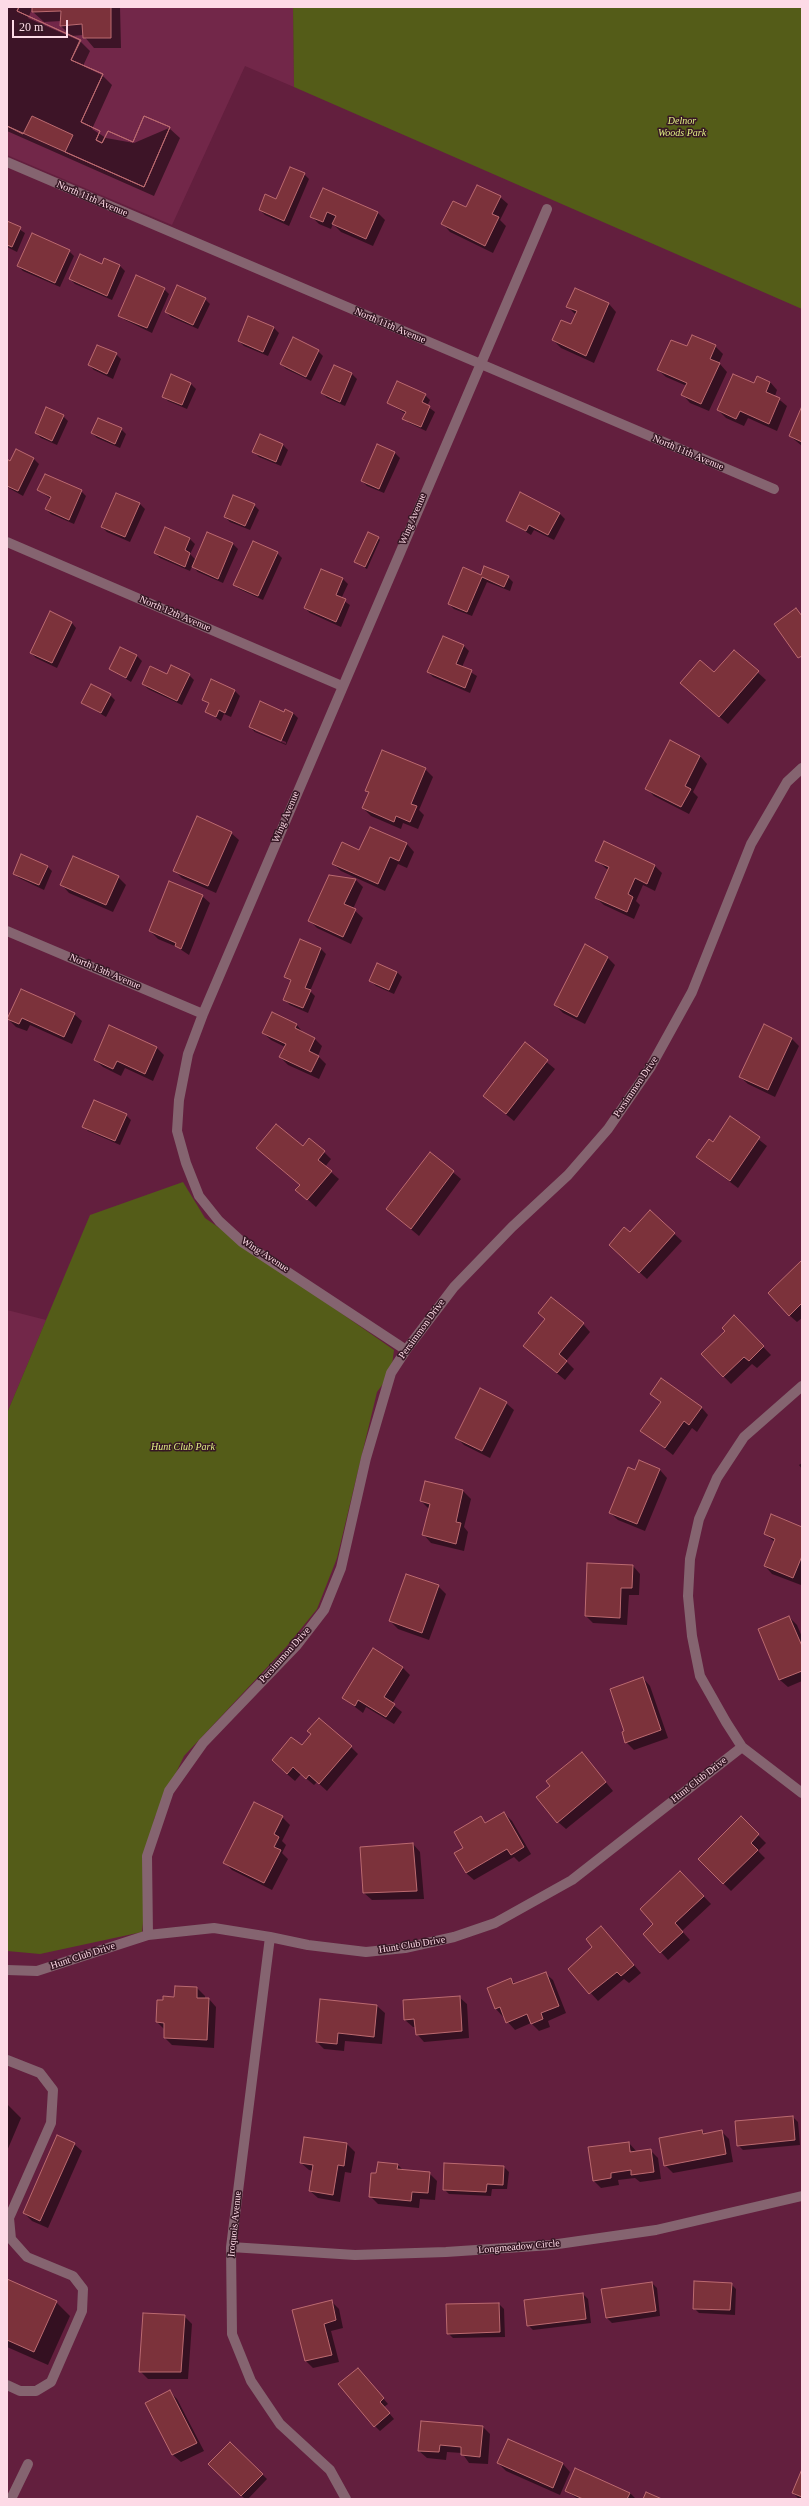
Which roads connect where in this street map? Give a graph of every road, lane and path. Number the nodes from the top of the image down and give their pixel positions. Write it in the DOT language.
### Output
graph roads {
  1 [pos="7,162"];
  2 [pos="547,209"];
  3 [pos="480,365"];
  4 [pos="774,489"];
  5 [pos="7,542"];
  6 [pos="342,686"];
  7 [pos="802,768"];
  8 [pos="7,931"];
  9 [pos="203,1014"];
  10 [pos="406,1350"];
  11 [pos="802,1386"];
  12 [pos="742,1747"];
  13 [pos="802,1793"];
  14 [pos="148,1935"];
  15 [pos="270,1936"];
  16 [pos="7,1970"];
  17 [pos="7,2060"];
  18 [pos="802,2196"];
  19 [pos="231,2247"];
  20 [pos="7,2385"];
  21 [pos="28,2464"];
  22 [pos="11,2499"];
  23 [pos="346,2499"];
  1 -- 3 [label="street, North 11th Avenue"];
  2 -- 3 [label="street, Wing Avenue"];
  3 -- 4 [label="street, North 11th Avenue"];
  3 -- 6 [label="street, Wing Avenue"];
  5 -- 6 [label="street, North 12th Avenue"];
  6 -- 9 [label="street, Wing Avenue"];
  7 -- 10 [label="street, Persimmon Drive"];
  8 -- 9 [label="street, North 13th Avenue"];
  9 -- 10 [label="street, Wing Avenue"];
  10 -- 14 [label="street, Persimmon Drive"];
  11 -- 12 [label="street"];
  12 -- 13 [label="street"];
  12 -- 15 [label="street, Hunt Club Drive"];
  14 -- 15 [label="street, Hunt Club Drive"];
  14 -- 16 [label="street, Hunt Club Drive"];
  15 -- 19 [label="street, Iroquois Avenue"];
  17 -- 20 [label="street"];
  18 -- 19 [label="street, Longmeadow Circle"];
  19 -- 23 [label="street, Iroquois Avenue"];
  21 -- 22 [label="street"];
}
